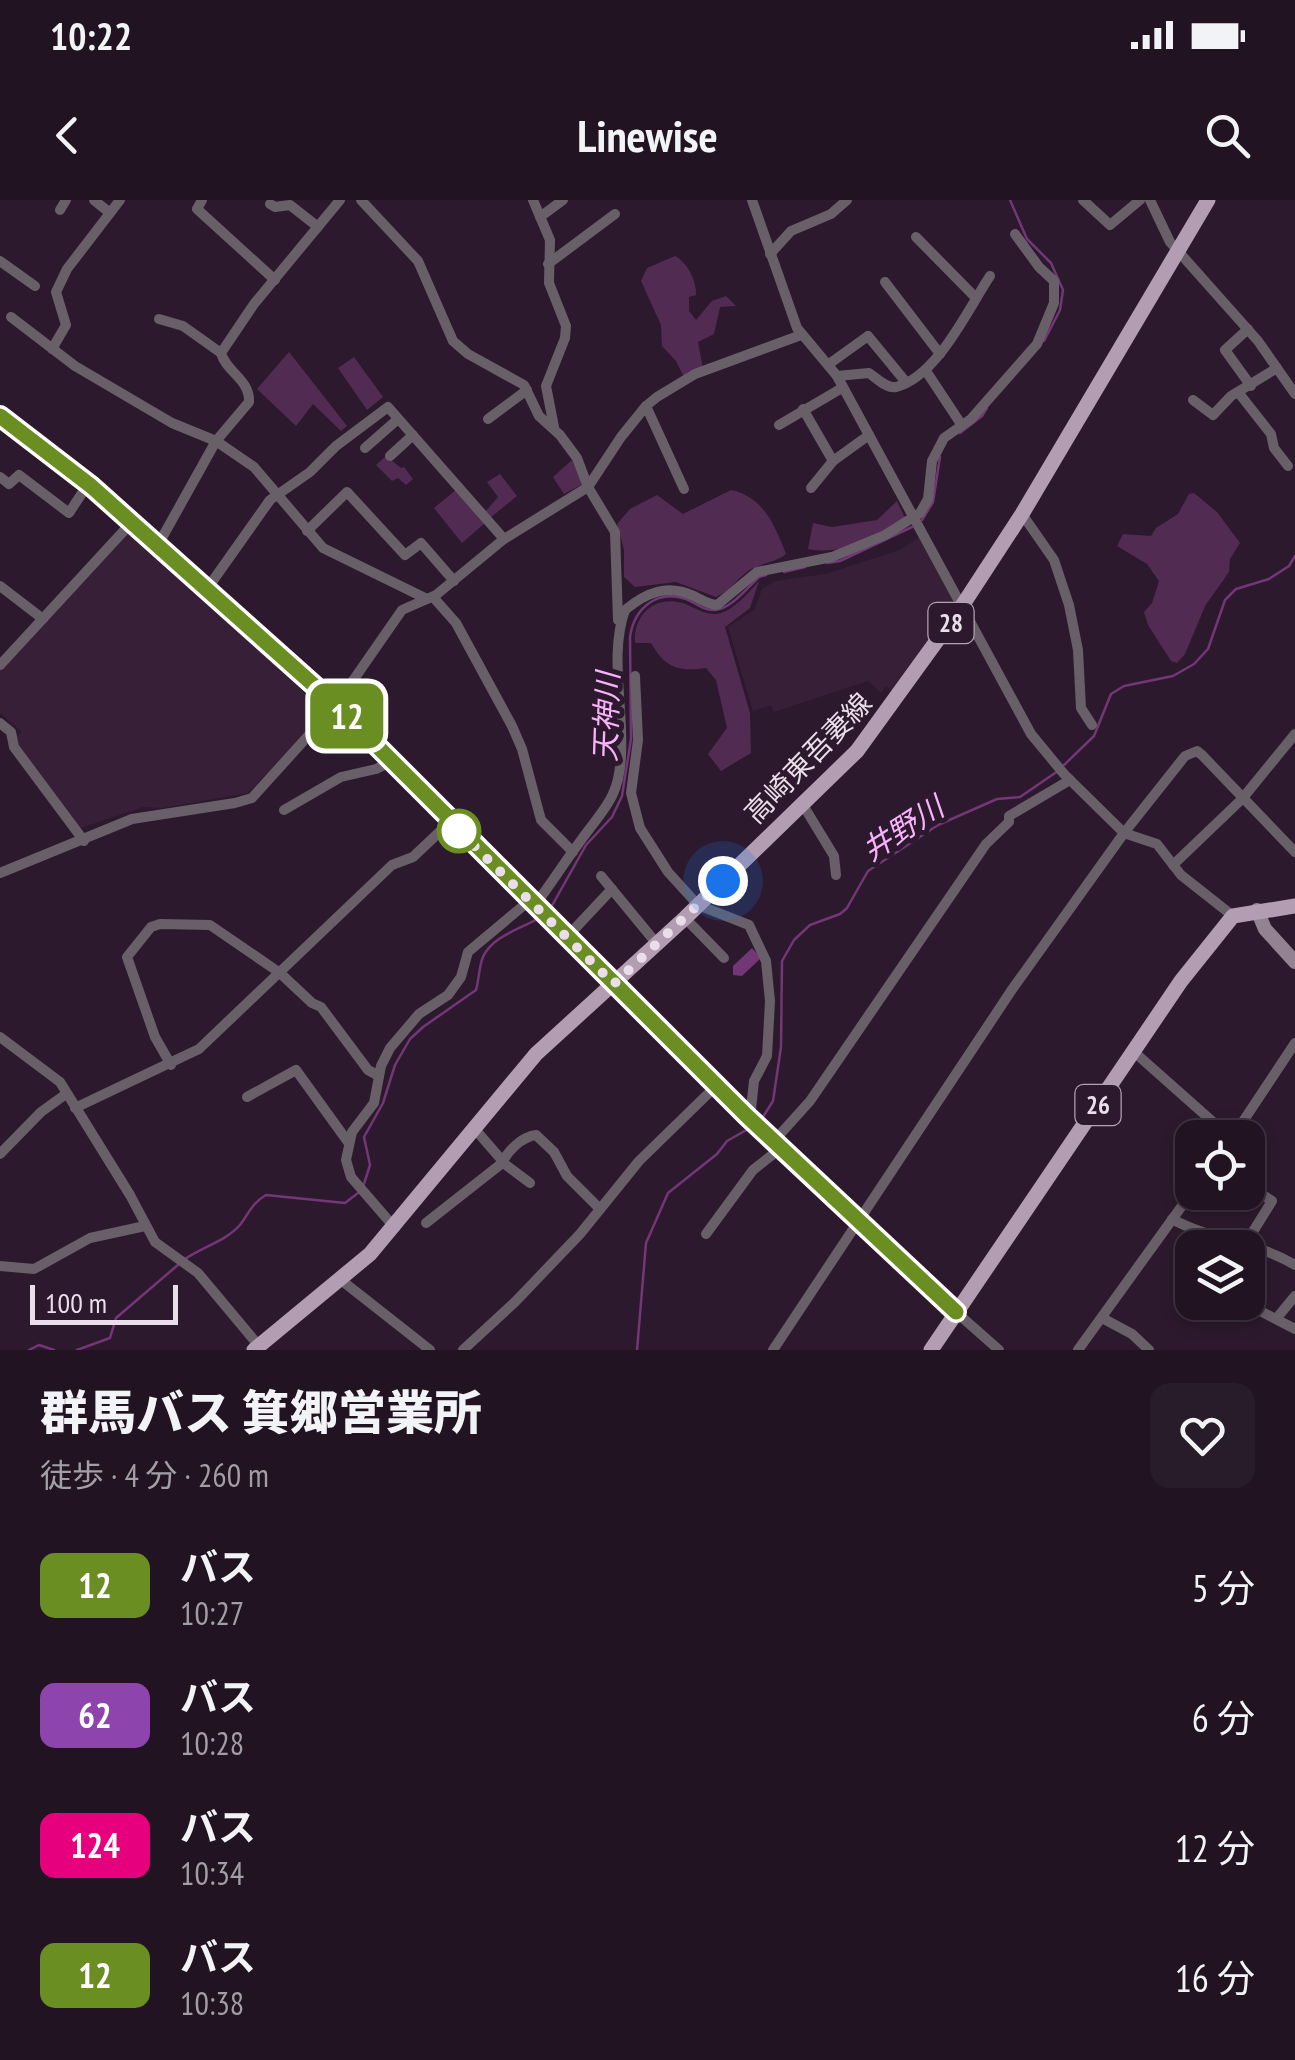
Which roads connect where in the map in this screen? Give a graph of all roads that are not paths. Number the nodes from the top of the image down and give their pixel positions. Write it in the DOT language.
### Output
graph roads {
  1 [pos="94,200"];
  2 [pos="120,200"];
  3 [pos="202,200"];
  4 [pos="340,200"];
  5 [pos="361,200"];
  6 [pos="532,200"];
  7 [pos="562,200"];
  8 [pos="752,200"];
  9 [pos="847,200"];
  10 [pos="1083,200"];
  11 [pos="1140,200"];
  12 [pos="1150,200"];
  13 [pos="1208,200"];
  14 [pos="270,204"];
  15 [pos="110,213"];
  16 [pos="615,214"];
  17 [pos="540,217"];
  18 [pos="318,227"];
  19 [pos="1015,234"];
  20 [pos="916,237"];
  21 [pos="1178,252"];
  22 [pos="770,254"];
  23 [pos="0,261"];
  24 [pos="548,264"];
  25 [pos="990,276"];
  26 [pos="274,280"];
  27 [pos="885,282"];
  28 [pos="35,286"];
  29 [pos="976,298"];
  30 [pos="11,317"];
  31 [pos="159,318"];
  32 [pos="1248,329"];
  33 [pos="800,335"];
  34 [pos="52,349"];
  35 [pos="221,353"];
  36 [pos="940,354"];
  37 [pos="829,364"];
  38 [pos="1277,368"];
  39 [pos="926,371"];
  40 [pos="837,376"];
  41 [pos="905,381"];
  42 [pos="1250,386"];
  43 [pos="842,388"];
  44 [pos="527,390"];
  45 [pos="1238,392"];
  46 [pos="1295,394"];
  47 [pos="1192,400"];
  48 [pos="646,406"];
  49 [pos="802,409"];
  50 [pos="0,416"];
  51 [pos="488,418"];
  52 [pos="398,419"];
  53 [pos="961,424"];
  54 [pos="779,425"];
  55 [pos="555,430"];
  56 [pos="413,435"];
  57 [pos="868,435"];
  58 [pos="216,441"];
  59 [pos="365,448"];
  60 [pos="390,456"];
  61 [pos="833,461"];
  62 [pos="1288,466"];
  63 [pos="0,476"];
  64 [pos="88,484"];
  65 [pos="588,487"];
  66 [pos="810,488"];
  67 [pos="684,489"];
  68 [pos="276,496"];
  69 [pos="1022,514"];
  70 [pos="915,517"];
  71 [pos="132,522"];
  72 [pos="307,531"];
  73 [pos="504,539"];
  74 [pos="158,544"];
  75 [pos="454,581"];
  76 [pos="0,586"];
  77 [pos="208,589"];
  78 [pos="430,598"];
  79 [pos="962,606"];
  80 [pos="43,619"];
  81 [pos="618,637"];
  82 [pos="0,665"];
  83 [pos="635,676"];
  84 [pos="629,703"];
  85 [pos="336,705"];
  86 [pos="0,723"];
  87 [pos="1092,725"];
  88 [pos="1295,734"];
  89 [pos="391,762"];
  90 [pos="1067,777"];
  91 [pos="1242,800"];
  92 [pos="803,805"];
  93 [pos="284,810"];
  94 [pos="450,822"];
  95 [pos="1124,833"];
  96 [pos="84,841"];
  97 [pos="1293,845"];
  98 [pos="573,852"];
  99 [pos="1173,865"];
  100 [pos="0,873"];
  101 [pos="836,875"];
  102 [pos="601,876"];
  103 [pos="612,889"];
  104 [pos="698,905"];
  105 [pos="1295,906"];
  106 [pos="536,908"];
  107 [pos="1258,910"];
  108 [pos="1234,916"];
  109 [pos="685,918"];
  110 [pos="566,938"];
  111 [pos="658,944"];
  112 [pos="1292,951"];
  113 [pos="724,958"];
  114 [pos="280,973"];
  115 [pos="614,984"];
  116 [pos="0,1037"];
  117 [pos="1295,1043"];
  118 [pos="1133,1051"];
  119 [pos="171,1065"];
  120 [pos="379,1076"];
  121 [pos="716,1086"];
  122 [pos="66,1094"];
  123 [pos="247,1097"];
  124 [pos="76,1108"];
  125 [pos="1212,1120"];
  126 [pos="1244,1120"];
  127 [pos="753,1122"];
  128 [pos="474,1128"];
  129 [pos="348,1142"];
  130 [pos="777,1145"];
  131 [pos="0,1154"];
  132 [pos="503,1160"];
  133 [pos="530,1183"];
  134 [pos="1265,1197"];
  135 [pos="600,1209"];
  136 [pos="1179,1210"];
  137 [pos="1172,1219"];
  138 [pos="856,1220"];
  139 [pos="426,1223"];
  140 [pos="145,1226"];
  141 [pos="395,1228"];
  142 [pos="1199,1230"];
  143 [pos="1252,1230"];
  144 [pos="706,1234"];
  145 [pos="1265,1252"];
  146 [pos="1295,1265"];
  147 [pos="0,1266"];
  148 [pos="341,1280"];
  149 [pos="1295,1296"];
  150 [pos="956,1312"];
  151 [pos="1265,1314"];
  152 [pos="1104,1318"];
  153 [pos="1276,1319"];
  154 [pos="1295,1329"];
  155 [pos="256,1348"];
  156 [pos="778,1348"];
  157 [pos="430,1350"];
  158 [pos="464,1350"];
  159 [pos="932,1350"];
  160 [pos="999,1350"];
  161 [pos="1078,1350"];
  162 [pos="1148,1350"];
  1 -- 15 [label="street"];
  2 -- 15 [label="street"];
  3 -- 26 [label="street"];
  4 -- 18 [label="street"];
  5 -- 44 [label="street"];
  6 -- 17 [label="street"];
  7 -- 17 [label="street"];
  8 -- 22 [label="street"];
  9 -- 22 [label="street"];
  10 -- 11 [label="street"];
  12 -- 21 [label="street"];
  13 -- 21 [label="main road, 高崎東吾妻線 / 28"];
  14 -- 18 [label="street"];
  15 -- 34 [label="street"];
  16 -- 24 [label="street"];
  17 -- 24 [label="street"];
  18 -- 26 [label="street"];
  19 -- 53 [label="street"];
  20 -- 29 [label="street"];
  21 -- 32 [label="street"];
  21 -- 69 [label="main road, 高崎東吾妻線 / 28"];
  22 -- 33 [label="street"];
  23 -- 28 [label="street"];
  24 -- 55 [label="street"];
  25 -- 29 [label="street"];
  26 -- 35 [label="street"];
  27 -- 36 [label="street"];
  29 -- 36 [label="street"];
  30 -- 34 [label="street"];
  31 -- 35 [label="street"];
  32 -- 38 [label="street"];
  32 -- 42 [label="street"];
  33 -- 37 [label="street"];
  33 -- 48 [label="street"];
  34 -- 58 [label="street"];
  35 -- 58 [label="street"];
  36 -- 39 [label="street"];
  37 -- 40 [label="street"];
  37 -- 41 [label="street"];
  38 -- 42 [label="street"];
  38 -- 46 [label="street"];
  39 -- 41 [label="street"];
  39 -- 53 [label="street"];
  40 -- 41 [label="street"];
  40 -- 43 [label="street"];
  42 -- 45 [label="street"];
  43 -- 49 [label="street"];
  43 -- 57 [label="street"];
  44 -- 51 [label="street"];
  44 -- 55 [label="street"];
  45 -- 47 [label="street"];
  45 -- 62 [label="street"];
  48 -- 65 [label="street"];
  48 -- 67 [label="street"];
  49 -- 54 [label="street"];
  49 -- 61 [label="street"];
  50 -- 64 [label="main road"];
  52 -- 56 [label="street"];
  52 -- 59 [label="street"];
  52 -- 68 [label="street"];
  53 -- 70 [label="street"];
  55 -- 65 [label="street"];
  56 -- 60 [label="street"];
  56 -- 73 [label="street"];
  57 -- 61 [label="street"];
  57 -- 70 [label="street"];
  58 -- 68 [label="street"];
  58 -- 74 [label="street"];
  61 -- 66 [label="street"];
  63 -- 64 [label="street"];
  64 -- 71 [label="main road"];
  65 -- 73 [label="street"];
  65 -- 81 [label="street"];
  68 -- 72 [label="street"];
  68 -- 77 [label="street"];
  69 -- 79 [label="main road, 高崎東吾妻線 / 28"];
  69 -- 87 [label="street"];
  70 -- 79 [label="street"];
  70 -- 81 [label="street"];
  71 -- 74 [label="main road"];
  71 -- 80 [label="street"];
  72 -- 75 [label="street"];
  72 -- 78 [label="street"];
  73 -- 75 [label="street"];
  74 -- 77 [label="main road"];
  75 -- 78 [label="street"];
  76 -- 80 [label="street"];
  77 -- 85 [label="main road"];
  78 -- 85 [label="street"];
  78 -- 98 [label="street"];
  79 -- 90 [label="street"];
  79 -- 92 [label="main road, 高崎東吾妻線 / 28"];
  80 -- 82 [label="street"];
  81 -- 84 [label="street"];
  83 -- 84 [label="street"];
  84 -- 98 [label="street"];
  84 -- 104 [label="street"];
  85 -- 89 [label="main road"];
  85 -- 96 [label="street"];
  86 -- 96 [label="street"];
  88 -- 91 [label="street"];
  89 -- 93 [label="street"];
  89 -- 94 [label="main road"];
  90 -- 95 [label="street"];
  90 -- 130 [label="street"];
  91 -- 95 [label="street"];
  91 -- 97 [label="street"];
  91 -- 99 [label="street"];
  92 -- 101 [label="street"];
  92 -- 104 [label="main road, 高崎東吾妻線 / 28"];
  94 -- 106 [label="main road"];
  94 -- 114 [label="street"];
  95 -- 99 [label="street"];
  95 -- 138 [label="street"];
  96 -- 100 [label="street"];
  98 -- 106 [label="street"];
  99 -- 108 [label="street"];
  102 -- 103 [label="street"];
  103 -- 110 [label="street"];
  103 -- 111 [label="street"];
  104 -- 109 [label="main road, 高崎東吾妻線 / 28"];
  104 -- 127 [label="street"];
  105 -- 107 [label="main road"];
  106 -- 110 [label="main road"];
  106 -- 120 [label="street"];
  107 -- 108 [label="main road"];
  107 -- 112 [label="main road"];
  108 -- 118 [label="main road, 26"];
  109 -- 111 [label="main road, 高崎東吾妻線 / 28"];
  109 -- 113 [label="street"];
  110 -- 115 [label="main road"];
  111 -- 115 [label="main road, 高崎東吾妻線 / 28"];
  114 -- 119 [label="street"];
  114 -- 119 [label="street"];
  114 -- 120 [label="street"];
  115 -- 121 [label="main road"];
  115 -- 128 [label="main road, 高崎東吾妻線 / 28"];
  116 -- 122 [label="street"];
  117 -- 126 [label="street"];
  118 -- 125 [label="street"];
  118 -- 150 [label="main road, 26"];
  119 -- 124 [label="street"];
  120 -- 129 [label="street"];
  121 -- 127 [label="main road"];
  121 -- 135 [label="street"];
  122 -- 124 [label="street"];
  122 -- 131 [label="street"];
  123 -- 129 [label="street"];
  124 -- 140 [label="street"];
  127 -- 130 [label="main road"];
  128 -- 132 [label="street"];
  128 -- 141 [label="main road, 高崎東吾妻線 / 28"];
  129 -- 141 [label="street"];
  130 -- 138 [label="main road"];
  130 -- 144 [label="street"];
  132 -- 133 [label="street"];
  132 -- 135 [label="street"];
  132 -- 139 [label="street"];
  134 -- 143 [label="street"];
  135 -- 158 [label="street"];
  136 -- 137 [label="street"];
  137 -- 142 [label="street"];
  137 -- 152 [label="street"];
  138 -- 150 [label="main road"];
  138 -- 156 [label="street"];
  140 -- 147 [label="street"];
  140 -- 155 [label="street"];
  141 -- 148 [label="main road, 高崎東吾妻線 / 28"];
  145 -- 146 [label="street"];
  148 -- 155 [label="main road, 高崎東吾妻線 / 28"];
  148 -- 157 [label="street"];
  149 -- 153 [label="street"];
  150 -- 159 [label="main road, 26"];
  150 -- 160 [label="street"];
  151 -- 153 [label="street"];
  152 -- 161 [label="street"];
  152 -- 162 [label="street"];
  153 -- 154 [label="street"];
}
